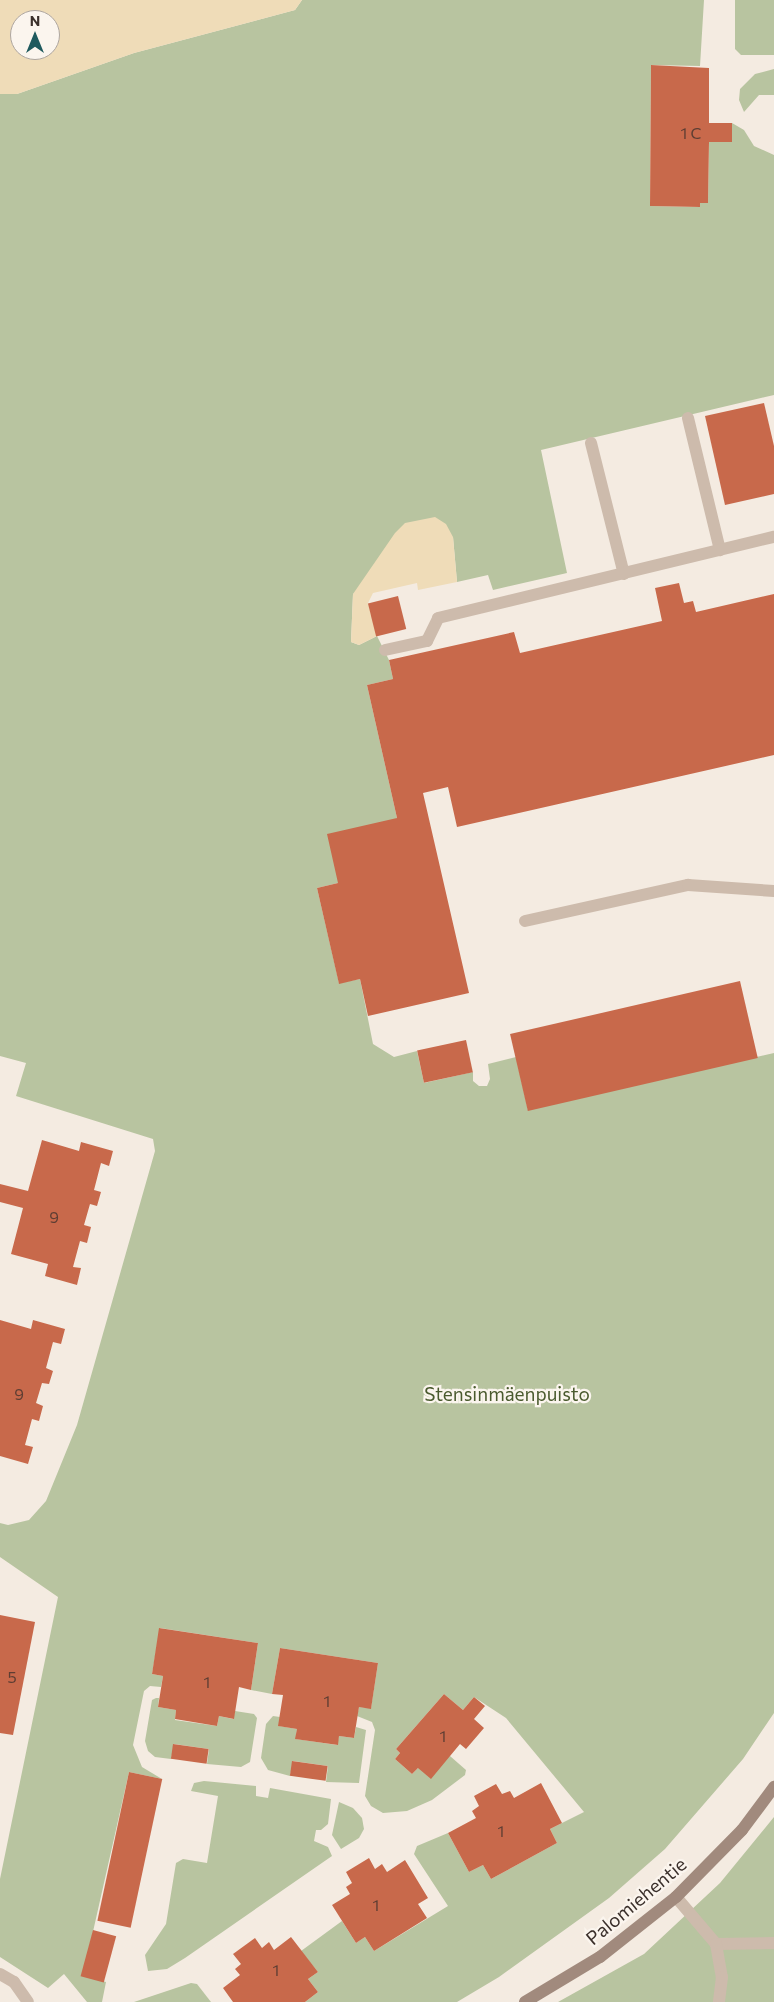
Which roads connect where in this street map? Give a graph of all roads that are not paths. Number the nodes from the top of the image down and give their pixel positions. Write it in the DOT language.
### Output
graph roads {
  1 [pos="688,418"];
  2 [pos="591,442"];
  3 [pos="774,537"];
  4 [pos="720,550"];
  5 [pos="624,574"];
  6 [pos="385,650"];
  7 [pos="774,891"];
  8 [pos="525,921"];
  9 [pos="774,1787"];
  10 [pos="676,1897"];
  11 [pos="774,1943"];
  12 [pos="716,1944"];
  13 [pos="0,1974"];
  14 [pos="28,2002"];
  15 [pos="525,2002"];
  16 [pos="719,2002"];
  1 -- 4 [label="street"];
  2 -- 5 [label="street"];
  3 -- 4 [label="street"];
  4 -- 5 [label="street"];
  5 -- 6 [label="street"];
  7 -- 8 [label="street"];
  9 -- 10 [label="street, Palomiehentie"];
  10 -- 12 [label="street"];
  10 -- 15 [label="street, Palomiehentie"];
  11 -- 12 [label="street"];
  12 -- 16 [label="street"];
  13 -- 14 [label="street"];
}
